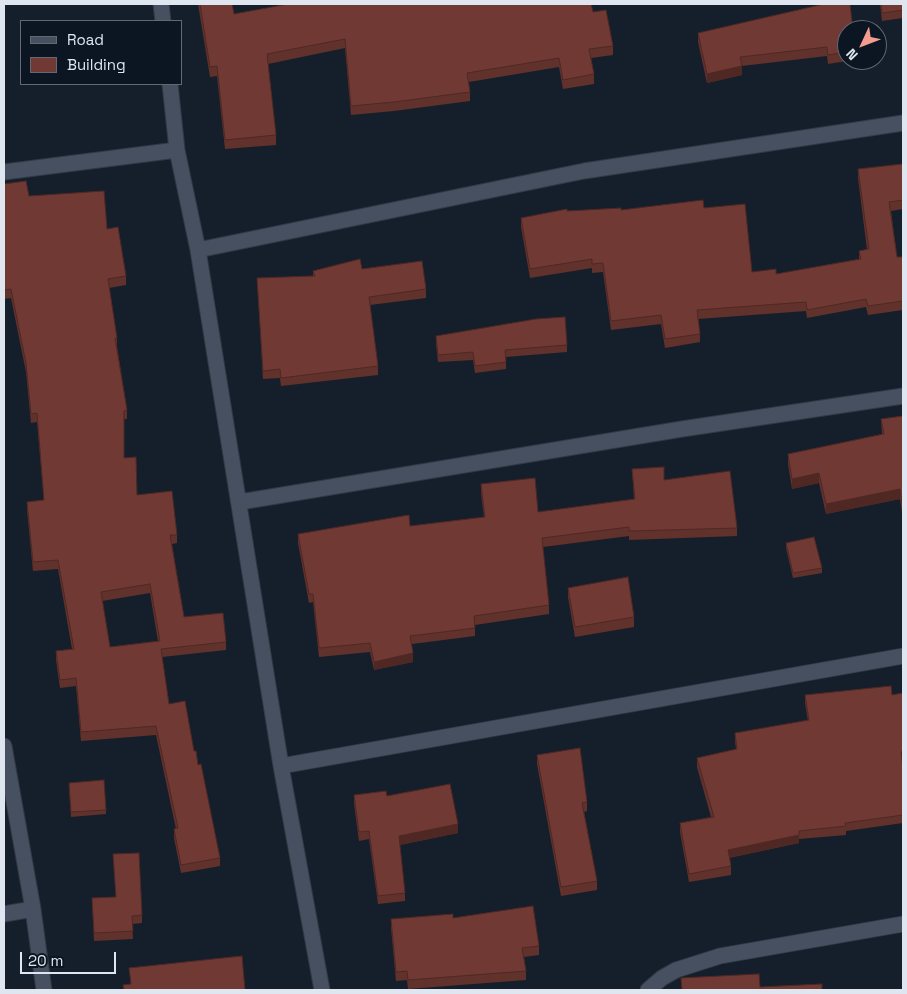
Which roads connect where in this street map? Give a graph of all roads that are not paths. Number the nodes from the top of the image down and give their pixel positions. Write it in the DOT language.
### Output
graph roads {
  1 [pos="161,4"];
  2 [pos="163,20"];
  3 [pos="170,85"];
  4 [pos="903,123"];
  5 [pos="177,150"];
  6 [pos="4,172"];
  7 [pos="198,250"];
  8 [pos="903,396"];
  9 [pos="240,502"];
  10 [pos="903,656"];
  11 [pos="4,746"];
  12 [pos="281,766"];
  13 [pos="33,910"];
  14 [pos="4,914"];
  15 [pos="903,924"];
  16 [pos="44,990"];
  17 [pos="322,990"];
  18 [pos="648,990"];
  1 -- 2 [label="street"];
  3 -- 5 [label="street"];
  4 -- 7 [label="street"];
  5 -- 6 [label="street"];
  5 -- 7 [label="street"];
  7 -- 9 [label="street"];
  8 -- 9 [label="street"];
  9 -- 12 [label="street"];
  10 -- 12 [label="street"];
  11 -- 13 [label="street"];
  12 -- 17 [label="street"];
  13 -- 14 [label="street"];
  13 -- 16 [label="street"];
  15 -- 18 [label="street"];
}
